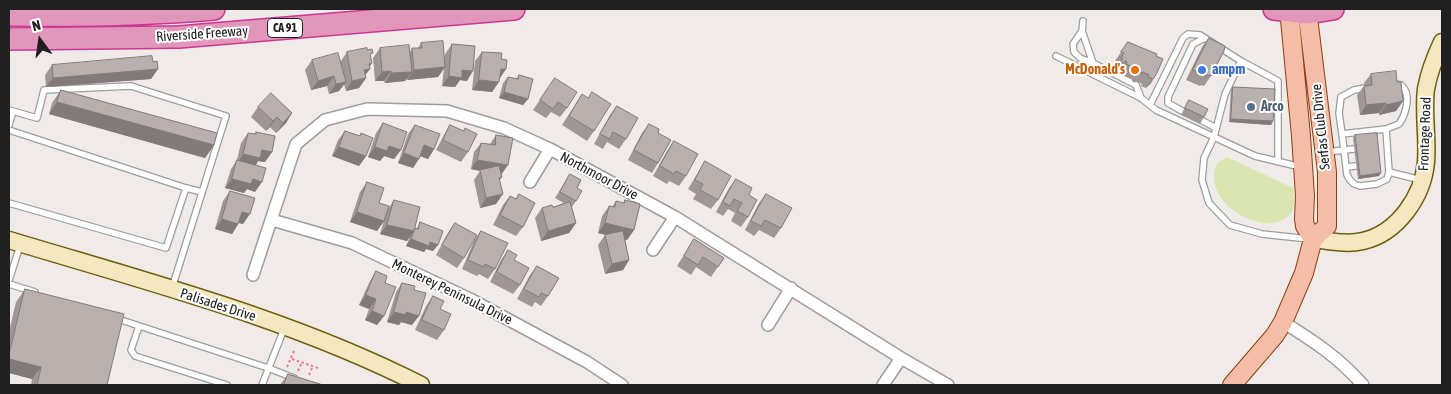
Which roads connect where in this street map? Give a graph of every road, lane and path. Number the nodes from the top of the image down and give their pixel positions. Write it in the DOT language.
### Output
graph roads {
  1 [pos="214,9"];
  2 [pos="514,9"];
  3 [pos="1332,9"];
  4 [pos="1293,10"];
  5 [pos="9,16"];
  6 [pos="1083,21"];
  7 [pos="1082,31"];
  8 [pos="1205,38"];
  9 [pos="9,39"];
  10 [pos="1442,42"];
  11 [pos="1056,56"];
  12 [pos="1241,61"];
  13 [pos="1093,63"];
  14 [pos="1390,84"];
  15 [pos="1364,88"];
  16 [pos="1141,98"];
  17 [pos="1150,105"];
  18 [pos="11,111"];
  19 [pos="1182,111"];
  20 [pos="1201,120"];
  21 [pos="9,125"];
  22 [pos="1216,128"];
  23 [pos="1386,129"];
  24 [pos="9,130"];
  25 [pos="1342,134"];
  26 [pos="1214,137"];
  27 [pos="550,149"];
  28 [pos="1354,149"];
  29 [pos="1344,150"];
  30 [pos="1325,152"];
  31 [pos="1278,162"];
  32 [pos="1356,166"];
  33 [pos="1303,167"];
  34 [pos="1346,167"];
  35 [pos="1389,172"];
  36 [pos="1422,180"];
  37 [pos="530,182"];
  38 [pos="186,188"];
  39 [pos="202,192"];
  40 [pos="9,203"];
  41 [pos="675,216"];
  42 [pos="272,220"];
  43 [pos="1313,239"];
  44 [pos="15,242"];
  45 [pos="653,250"];
  46 [pos="253,275"];
  47 [pos="9,280"];
  48 [pos="9,284"];
  49 [pos="791,288"];
  50 [pos="171,290"];
  51 [pos="46,296"];
  52 [pos="111,317"];
  53 [pos="1283,322"];
  54 [pos="768,325"];
  55 [pos="139,326"];
  56 [pos="285,327"];
  57 [pos="294,351"];
  58 [pos="901,358"];
  59 [pos="302,362"];
  60 [pos="312,366"];
  61 [pos="268,368"];
  62 [pos="318,368"];
  63 [pos="298,371"];
  64 [pos="309,375"];
  65 [pos="303,382"];
  66 [pos="227,385"];
  67 [pos="262,385"];
  68 [pos="421,385"];
  69 [pos="622,385"];
  70 [pos="883,385"];
  71 [pos="948,385"];
  72 [pos="1232,385"];
  73 [pos="1363,385"];
  1 -- 5 [label="highway"];
  2 -- 9 [label="highway, Riverside Freeway / CA 91"];
  3 -- 4 [label="highway"];
  4 -- 30 [label="main road, Serfas Club Drive"];
  4 -- 33 [label="main road, Serfas Club Drive"];
  6 -- 7 [label="lane"];
  7 -- 13 [label="lane"];
  7 -- 13 [label="lane"];
  8 -- 12 [label="lane"];
  8 -- 17 [label="lane"];
  8 -- 19 [label="lane"];
  10 -- 36 [label="street, Frontage Road"];
  11 -- 16 [label="lane"];
  12 -- 22 [label="lane"];
  12 -- 31 [label="lane"];
  13 -- 16 [label="lane"];
  14 -- 23 [label="lane"];
  15 -- 25 [label="lane"];
  16 -- 17 [label="lane"];
  17 -- 26 [label="lane"];
  18 -- 21 [label="lane"];
  18 -- 39 [label="lane"];
  20 -- 22 [label="lane"];
  22 -- 26 [label="lane"];
  23 -- 25 [label="lane"];
  23 -- 35 [label="lane"];
  24 -- 38 [label="lane"];
  25 -- 29 [label="lane"];
  26 -- 31 [label="lane"];
  26 -- 43 [label="lane"];
  27 -- 37 [label="street"];
  27 -- 41 [label="street, Northmoor Drive"];
  27 -- 42 [label="street, Northmoor Drive"];
  28 -- 29 [label="lane"];
  29 -- 30 [label="lane"];
  29 -- 34 [label="lane"];
  30 -- 43 [label="main road, Serfas Club Drive"];
  31 -- 33 [label="lane"];
  32 -- 34 [label="lane"];
  33 -- 43 [label="main road, Serfas Club Drive"];
  34 -- 35 [label="lane"];
  35 -- 36 [label="lane"];
  36 -- 43 [label="street, Frontage Road"];
  38 -- 39 [label="lane"];
  38 -- 40 [label="lane"];
  39 -- 50 [label="lane"];
  41 -- 45 [label="street"];
  41 -- 49 [label="street, Northmoor Drive"];
  42 -- 46 [label="street, Northmoor Drive"];
  42 -- 69 [label="street, Monterey Peninsula Drive"];
  43 -- 53 [label="main road, Serfas Club Drive"];
  44 -- 47 [label="lane"];
  44 -- 50 [label="street, Palisades Drive"];
  48 -- 51 [label="lane"];
  49 -- 54 [label="street"];
  49 -- 58 [label="street, Northmoor Drive"];
  50 -- 56 [label="street, Palisades Drive"];
  52 -- 55 [label="lane"];
  53 -- 72 [label="main road, Serfas Club Drive"];
  53 -- 73 [label="street"];
  55 -- 61 [label="lane"];
  55 -- 66 [label="lane"];
  56 -- 61 [label="lane"];
  56 -- 68 [label="street, Palisades Drive"];
  57 -- 59 [label="path"];
  58 -- 70 [label="street"];
  58 -- 71 [label="street, Northmoor Drive"];
  59 -- 60 [label="path"];
  59 -- 63 [label="path"];
  60 -- 62 [label="path"];
  60 -- 64 [label="path"];
  61 -- 65 [label="lane"];
  61 -- 67 [label="lane"];
}
